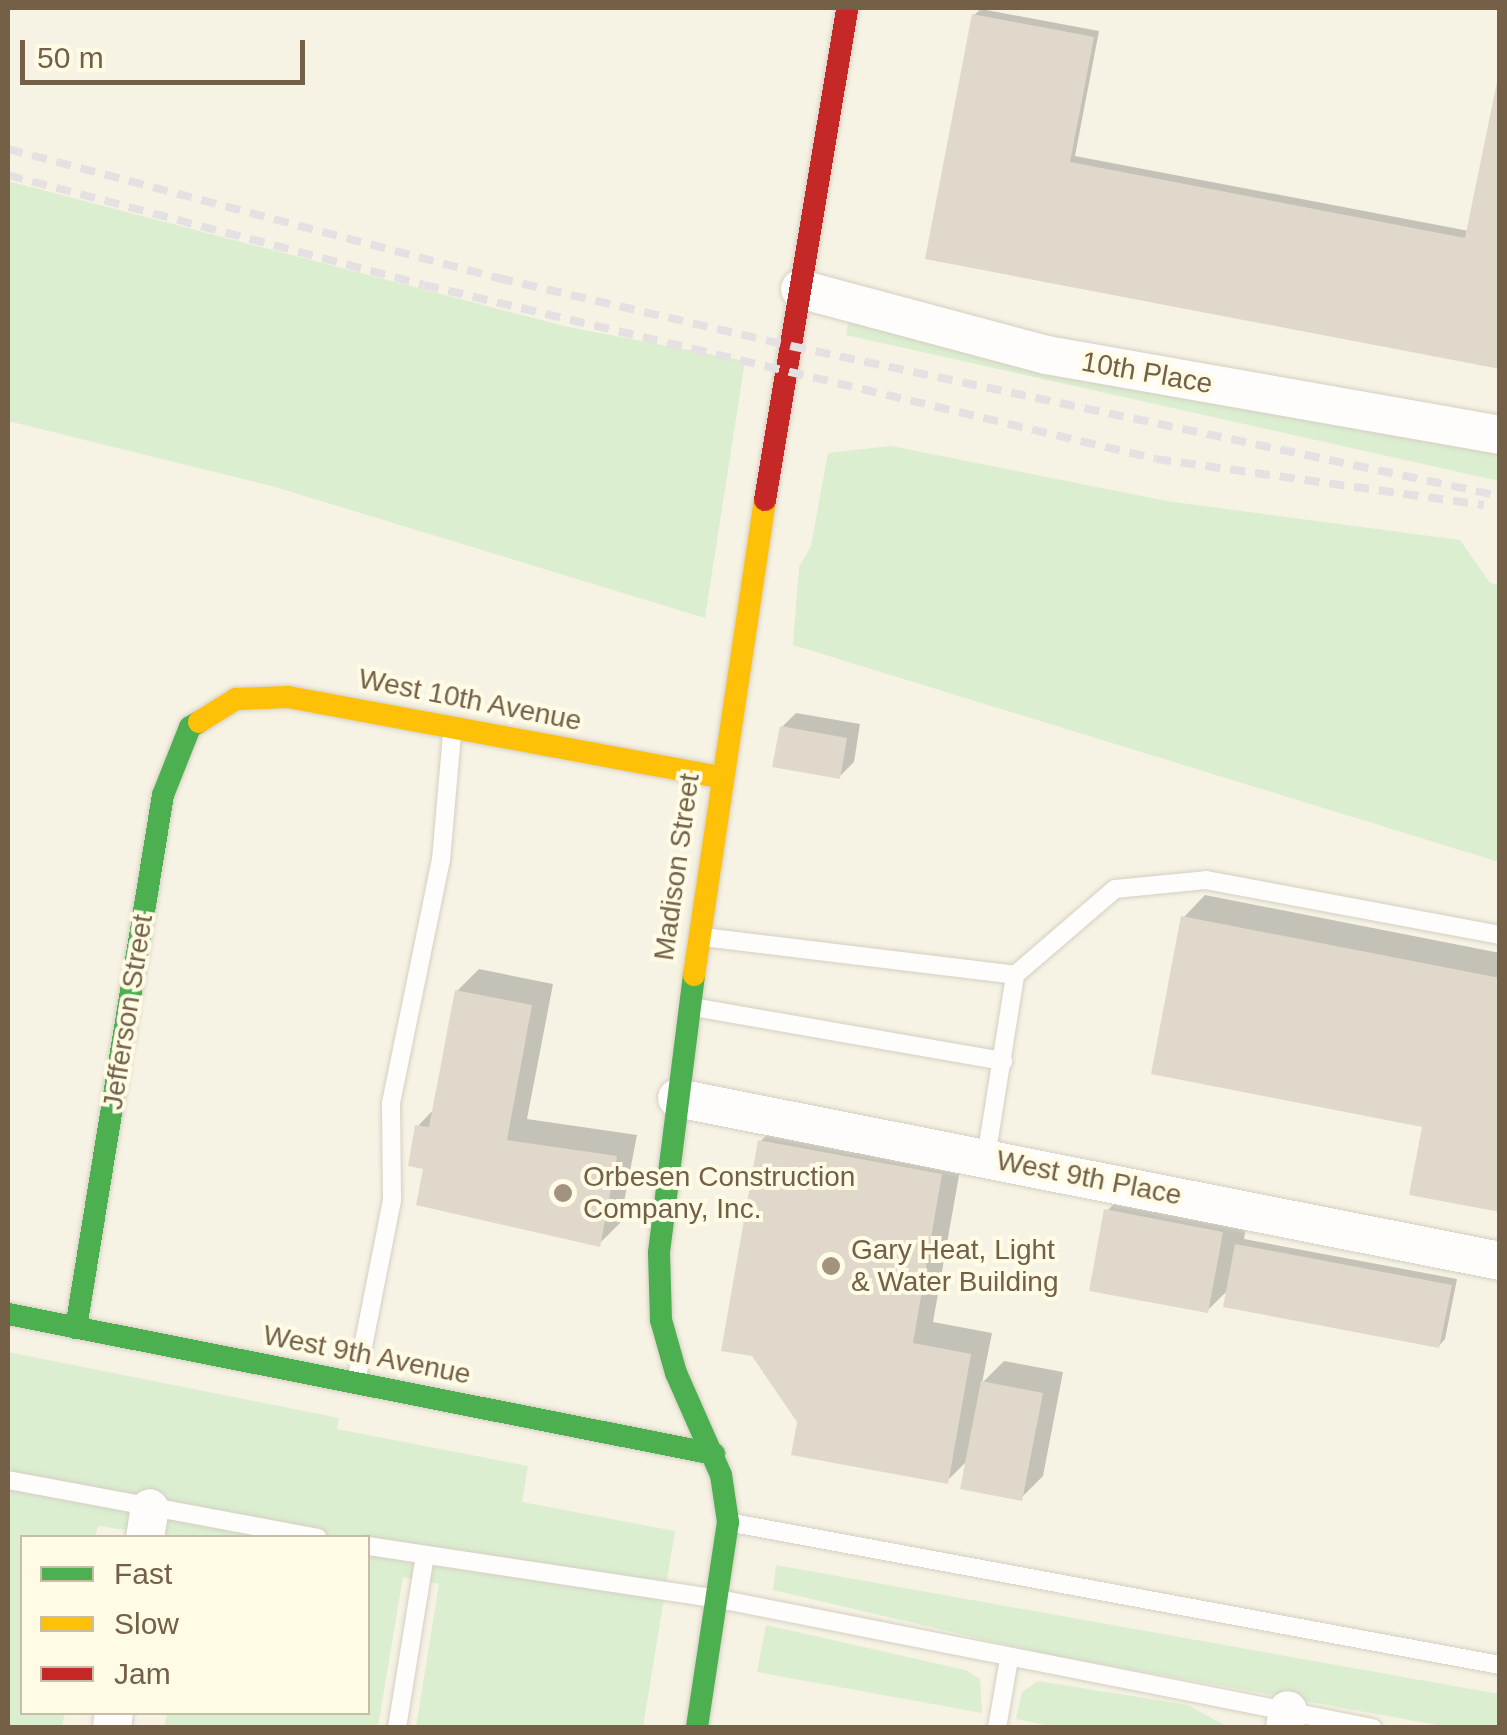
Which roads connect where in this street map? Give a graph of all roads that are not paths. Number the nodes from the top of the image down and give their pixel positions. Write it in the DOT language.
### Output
graph roads {
  1 [pos="847,8"];
  2 [pos="800,289"];
  3 [pos="1500,435"];
  4 [pos="211,710"];
  5 [pos="452,727"];
  6 [pos="719,778"];
  7 [pos="1500,935"];
  8 [pos="697,936"];
  9 [pos="1015,975"];
  10 [pos="689,1006"];
  11 [pos="1003,1061"];
  12 [pos="677,1098"];
  13 [pos="986,1157"];
  14 [pos="1500,1261"];
  15 [pos="8,1314"];
  16 [pos="76,1328"];
  17 [pos="356,1383"];
  18 [pos="714,1454"];
  19 [pos="8,1480"];
  20 [pos="728,1522"];
  21 [pos="148,1523"];
  22 [pos="284,1535"];
  23 [pos="370,1546"];
  24 [pos="426,1556"];
  25 [pos="719,1599"];
  26 [pos="1009,1658"];
  27 [pos="1500,1665"];
  28 [pos="1286,1719"];
  29 [pos="397,1728"];
  30 [pos="697,1728"];
  31 [pos="996,1728"];
  32 [pos="1372,1728"];
  1 -- 2 [label="street, Madison Street"];
  2 -- 3 [label="street, 10th Place"];
  2 -- 6 [label="street, Madison Street"];
  4 -- 5 [label="street, West 10th Avenue"];
  4 -- 16 [label="street, Jefferson Street"];
  5 -- 6 [label="street, West 10th Avenue"];
  5 -- 17 [label="lane"];
  6 -- 8 [label="street, Madison Street"];
  7 -- 9 [label="lane"];
  8 -- 9 [label="lane"];
  8 -- 10 [label="street, Madison Street"];
  9 -- 11 [label="lane"];
  10 -- 11 [label="lane"];
  10 -- 12 [label="street, Madison Street"];
  11 -- 13 [label="lane"];
  12 -- 13 [label="street, West 9th Place"];
  12 -- 18 [label="street, Madison Street"];
  13 -- 14 [label="street, West 9th Place"];
  15 -- 16 [label="street, West 9th Avenue"];
  16 -- 17 [label="street, West 9th Avenue"];
  17 -- 18 [label="street, West 9th Avenue"];
  18 -- 20 [label="street, Madison Street"];
  19 -- 21 [label="lane"];
  20 -- 25 [label="street, Madison Street"];
  20 -- 27 [label="lane"];
  21 -- 22 [label="lane"];
  23 -- 24 [label="lane"];
  24 -- 25 [label="lane"];
  24 -- 29 [label="lane"];
  25 -- 26 [label="lane"];
  25 -- 30 [label="street, Madison Street"];
  26 -- 28 [label="lane"];
  26 -- 31 [label="lane"];
  28 -- 32 [label="lane"];
}
